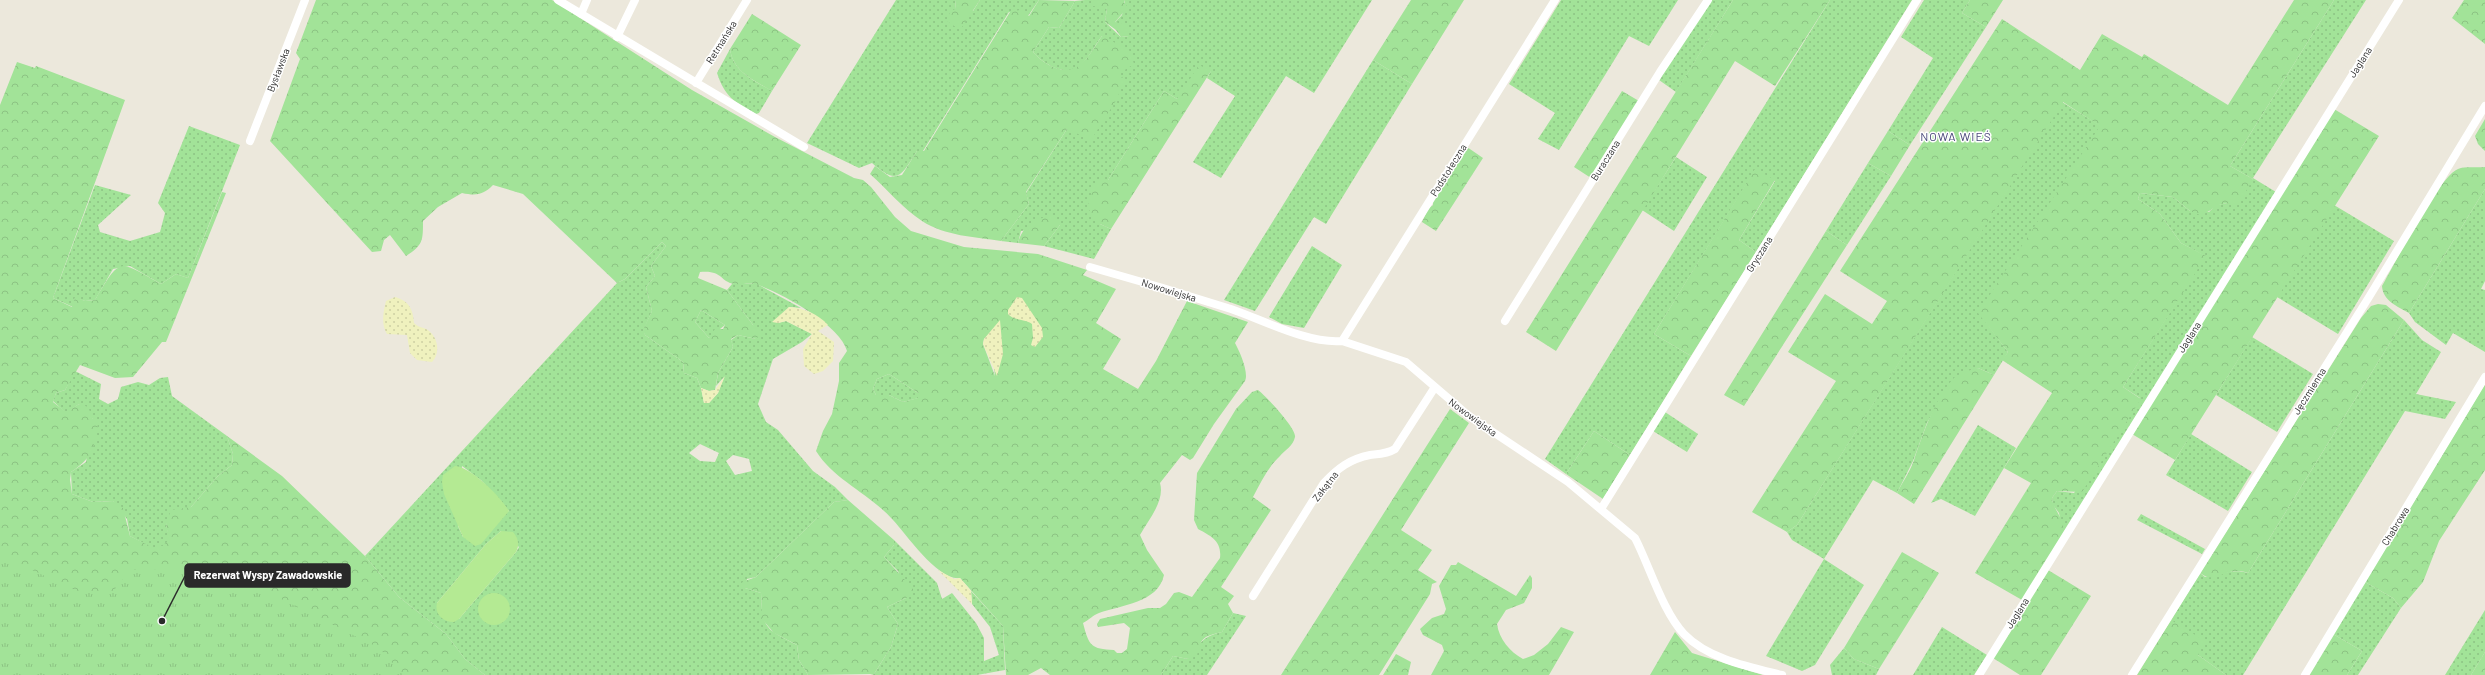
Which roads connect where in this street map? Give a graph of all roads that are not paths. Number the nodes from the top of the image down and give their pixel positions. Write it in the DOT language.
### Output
graph roads {
  1 [pos="305,0"];
  2 [pos="558,0"];
  3 [pos="587,0"];
  4 [pos="635,0"];
  5 [pos="747,0"];
  6 [pos="1555,0"];
  7 [pos="1708,0"];
  8 [pos="1917,0"];
  9 [pos="2399,0"];
  10 [pos="581,14"];
  11 [pos="617,37"];
  12 [pos="696,83"];
  13 [pos="2485,106"];
  14 [pos="250,141"];
  15 [pos="804,147"];
  16 [pos="1090,267"];
  17 [pos="1505,321"];
  18 [pos="1342,341"];
  19 [pos="2485,377"];
  20 [pos="1435,387"];
  21 [pos="1601,509"];
  22 [pos="1253,596"];
  23 [pos="1782,675"];
  24 [pos="1979,675"];
  25 [pos="2132,675"];
  26 [pos="2305,675"];
  1 -- 14 [label="street, Bysławska"];
  2 -- 10 [label="street"];
  3 -- 10 [label="street"];
  4 -- 11 [label="street"];
  5 -- 12 [label="street, Retmańska"];
  6 -- 18 [label="street, Podstołeczna"];
  7 -- 17 [label="street, Buraczana"];
  8 -- 21 [label="street, Gryczana"];
  9 -- 24 [label="street, Jaglana"];
  10 -- 11 [label="street"];
  11 -- 12 [label="street"];
  12 -- 15 [label="street"];
  13 -- 25 [label="street, Jęczmienna"];
  16 -- 18 [label="street, Nowowiejska"];
  18 -- 20 [label="street, Nowowiejska"];
  19 -- 26 [label="street, Chabrowa"];
  20 -- 21 [label="street, Nowowiejska"];
  20 -- 22 [label="street, Zakątna"];
  21 -- 23 [label="street, Nowowiejska"];
}
